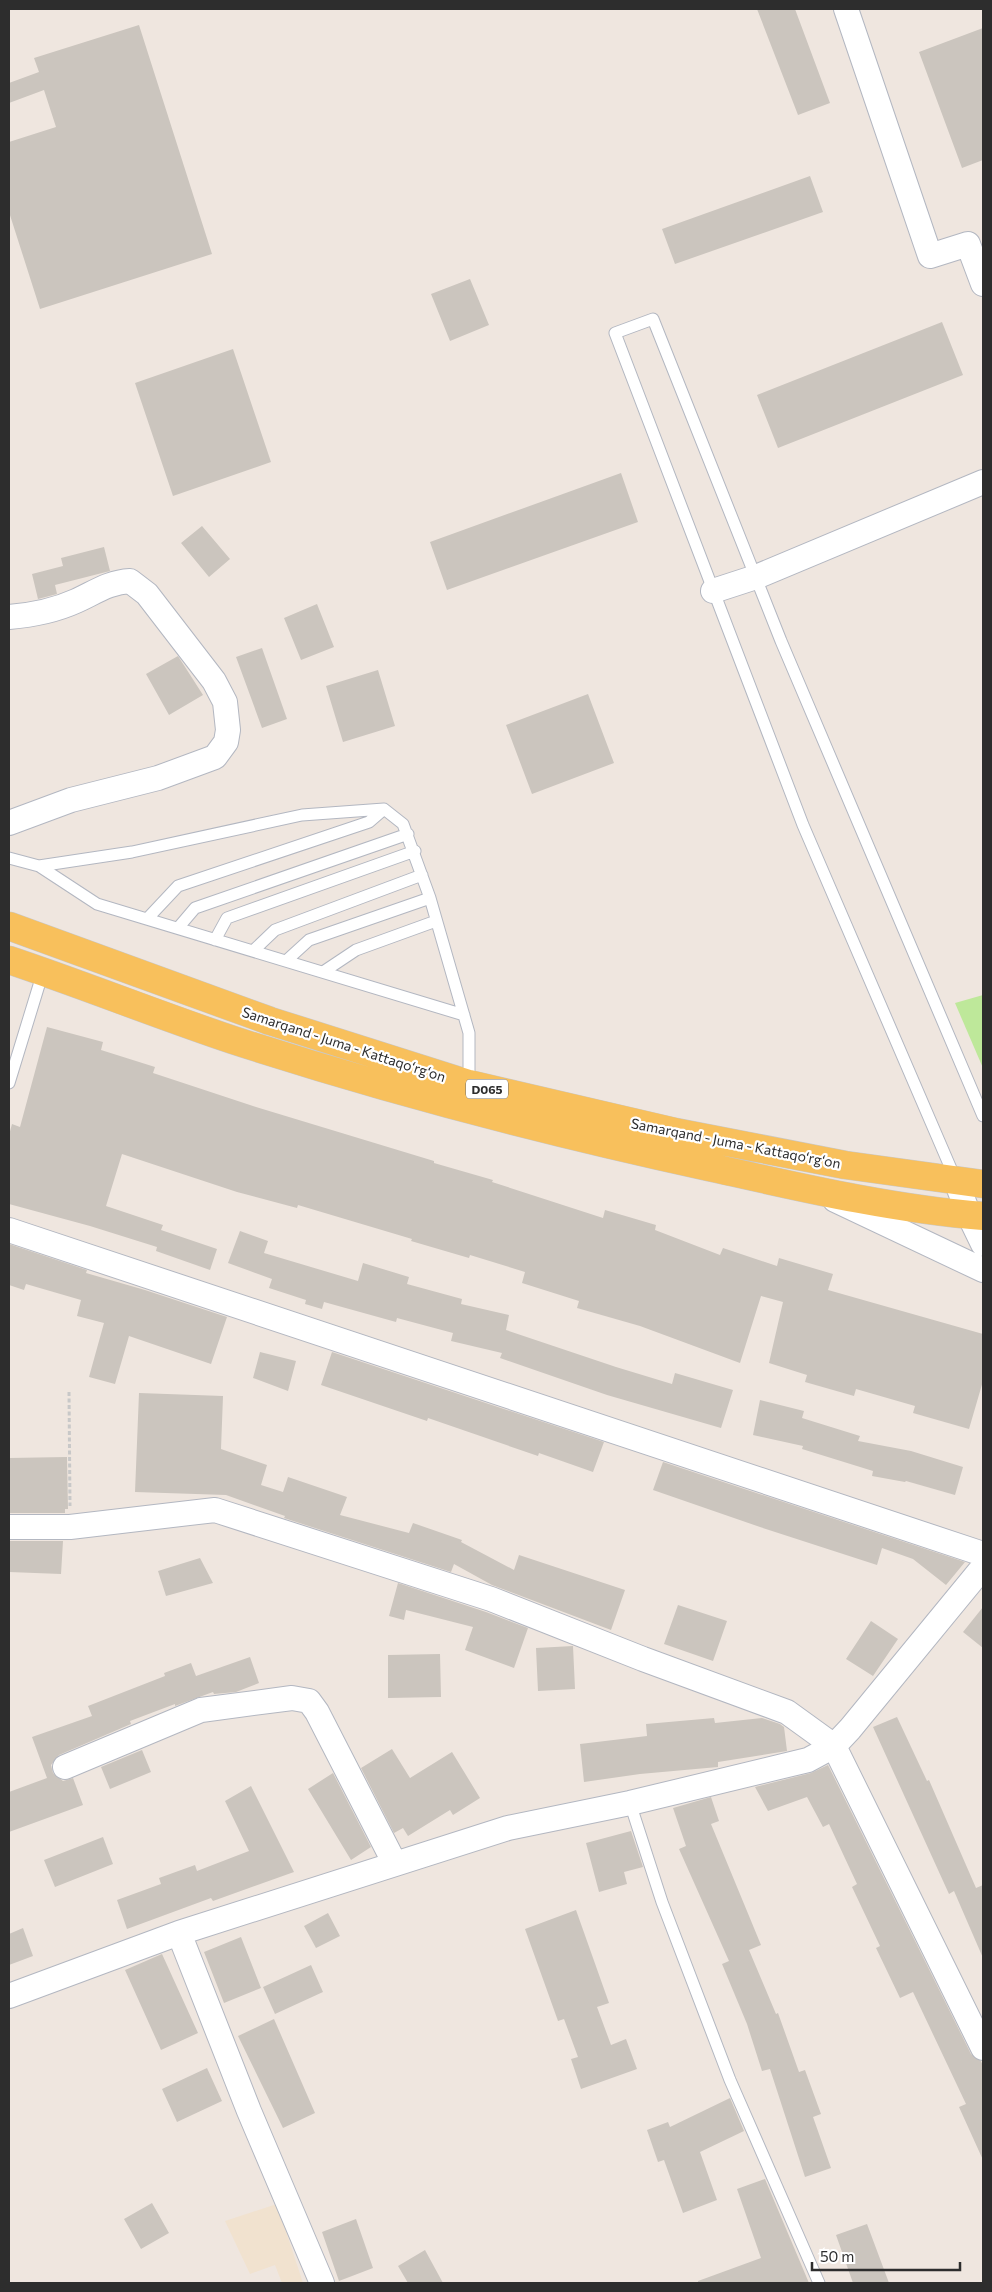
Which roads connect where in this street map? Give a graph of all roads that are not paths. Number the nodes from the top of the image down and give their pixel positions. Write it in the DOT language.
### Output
graph roads {
  1 [pos="846,9"];
  2 [pos="983,284"];
  3 [pos="983,482"];
  4 [pos="756,577"];
  5 [pos="713,591"];
  6 [pos="9,617"];
  7 [pos="384,810"];
  8 [pos="9,823"];
  9 [pos="408,834"];
  10 [pos="415,851"];
  11 [pos="9,858"];
  12 [pos="39,866"];
  13 [pos="422,875"];
  14 [pos="430,898"];
  15 [pos="148,919"];
  16 [pos="436,921"];
  17 [pos="9,926"];
  18 [pos="178,928"];
  19 [pos="216,940"];
  20 [pos="253,951"];
  21 [pos="9,960"];
  22 [pos="286,961"];
  23 [pos="43,972"];
  24 [pos="323,972"];
  25 [pos="464,1014"];
  26 [pos="9,1083"];
  27 [pos="469,1084"];
  28 [pos="983,1116"];
  29 [pos="956,1181"];
  30 [pos="983,1184"];
  31 [pos="815,1190"];
  32 [pos="976,1216"];
  33 [pos="9,1230"];
  34 [pos="983,1244"];
  35 [pos="983,1270"];
  36 [pos="9,1527"];
  37 [pos="983,1554"];
  38 [pos="983,1567"];
  39 [pos="834,1746"];
  40 [pos="65,1768"];
  41 [pos="630,1803"];
  42 [pos="395,1864"];
  43 [pos="179,1933"];
  44 [pos="9,1996"];
  45 [pos="983,2048"];
  46 [pos="322,2283"];
  47 [pos="819,2283"];
  1 -- 2 [label="street"];
  3 -- 4 [label="street"];
  4 -- 5 [label="street"];
  4 -- 5 [label="lane"];
  4 -- 28 [label="lane"];
  5 -- 29 [label="lane"];
  6 -- 8 [label="street"];
  7 -- 9 [label="lane"];
  7 -- 12 [label="lane"];
  7 -- 15 [label="lane"];
  9 -- 10 [label="lane"];
  9 -- 18 [label="lane"];
  10 -- 13 [label="lane"];
  10 -- 19 [label="lane"];
  11 -- 12 [label="lane"];
  12 -- 15 [label="lane"];
  13 -- 14 [label="lane"];
  13 -- 20 [label="lane"];
  14 -- 16 [label="lane"];
  14 -- 22 [label="lane"];
  15 -- 18 [label="lane"];
  16 -- 24 [label="lane"];
  16 -- 25 [label="lane"];
  17 -- 27 [label="main road, Samarqand - Juma - Kattaqo‘rg‘on / D065"];
  18 -- 19 [label="lane"];
  19 -- 20 [label="lane"];
  20 -- 22 [label="lane"];
  21 -- 23 [label="main road, Samarqand - Juma - Kattaqo‘rg‘on / D065"];
  22 -- 24 [label="lane"];
  23 -- 26 [label="lane"];
  23 -- 31 [label="main road, Samarqand - Juma - Kattaqo‘rg‘on / D065"];
  24 -- 25 [label="lane"];
  25 -- 27 [label="lane"];
  27 -- 29 [label="main road, Samarqand - Juma - Kattaqo‘rg‘on / D065"];
  29 -- 30 [label="main road, Samarqand - Juma - Kattaqo‘rg‘on / D065"];
  29 -- 32 [label="street"];
  31 -- 32 [label="main road, Samarqand - Juma - Kattaqo‘rg‘on / D065"];
  31 -- 35 [label="street"];
  32 -- 34 [label="street"];
  33 -- 37 [label="street"];
  36 -- 39 [label="street"];
  38 -- 39 [label="street"];
  39 -- 41 [label="street"];
  39 -- 45 [label="street"];
  40 -- 42 [label="street"];
  41 -- 42 [label="street"];
  41 -- 47 [label="lane"];
  42 -- 43 [label="street"];
  43 -- 44 [label="street"];
  43 -- 46 [label="street"];
}
